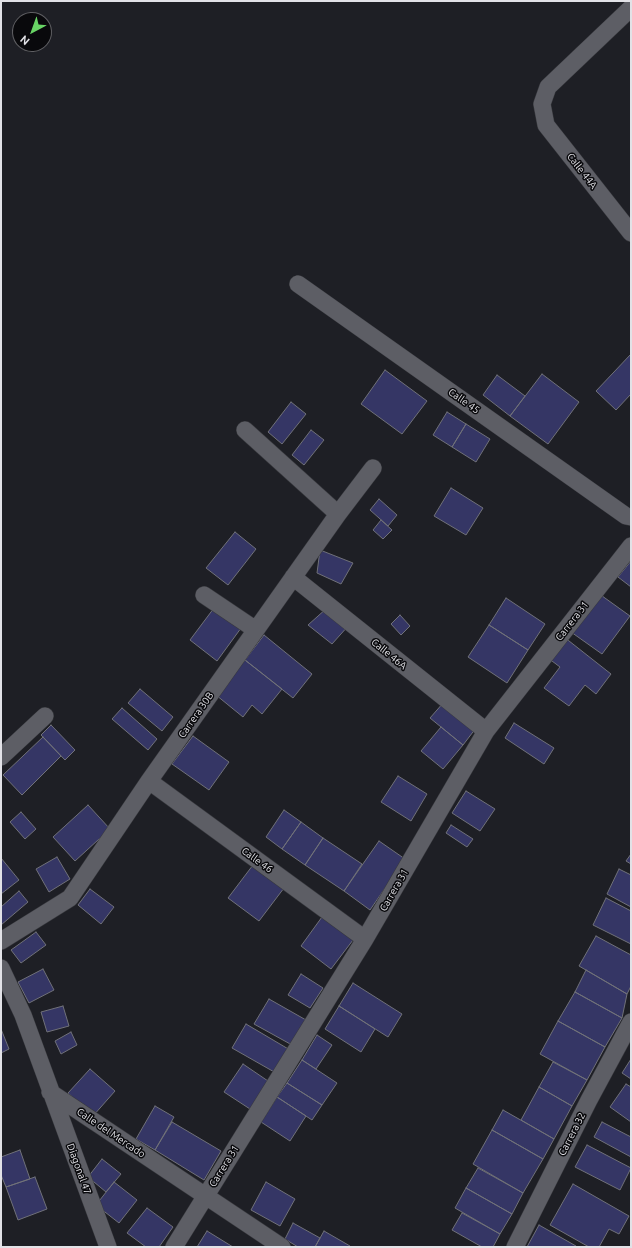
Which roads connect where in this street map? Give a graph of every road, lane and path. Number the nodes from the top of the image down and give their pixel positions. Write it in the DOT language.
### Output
graph roads {
  1 [pos="631,8"];
  2 [pos="631,233"];
  3 [pos="298,284"];
  4 [pos="245,430"];
  5 [pos="373,468"];
  6 [pos="338,514"];
  7 [pos="631,517"];
  8 [pos="631,546"];
  9 [pos="293,577"];
  10 [pos="204,595"];
  11 [pos="256,630"];
  12 [pos="45,716"];
  13 [pos="486,731"];
  14 [pos="1,757"];
  15 [pos="149,781"];
  16 [pos="365,939"];
  17 [pos="1,941"];
  18 [pos="1,968"];
  19 [pos="631,1022"];
  20 [pos="50,1092"];
  21 [pos="205,1196"];
  22 [pos="108,1247"];
  23 [pos="174,1247"];
  24 [pos="282,1247"];
  25 [pos="515,1247"];
  1 -- 2 [label="street, Calle 44A"];
  3 -- 7 [label="street, Calle 45"];
  4 -- 6 [label="street"];
  5 -- 6 [label="street, Carrera 30B"];
  6 -- 9 [label="street, Carrera 30B"];
  8 -- 13 [label="street, Carrera 31"];
  9 -- 11 [label="street, Carrera 30B"];
  9 -- 13 [label="street, Calle 46A"];
  10 -- 11 [label="street"];
  11 -- 15 [label="street, Carrera 30B"];
  12 -- 14 [label="street"];
  13 -- 16 [label="street, Carrera 31"];
  15 -- 16 [label="street, Calle 46"];
  15 -- 17 [label="street, Carrera 30B"];
  16 -- 21 [label="street, Carrera 31"];
  18 -- 20 [label="street"];
  19 -- 25 [label="street, Carrera 32"];
  20 -- 21 [label="street, Calle del Mercado"];
  20 -- 22 [label="street, Diagonal 47"];
  21 -- 23 [label="street, Carrera 31"];
  21 -- 24 [label="street, Calle del Mercado"];
}
